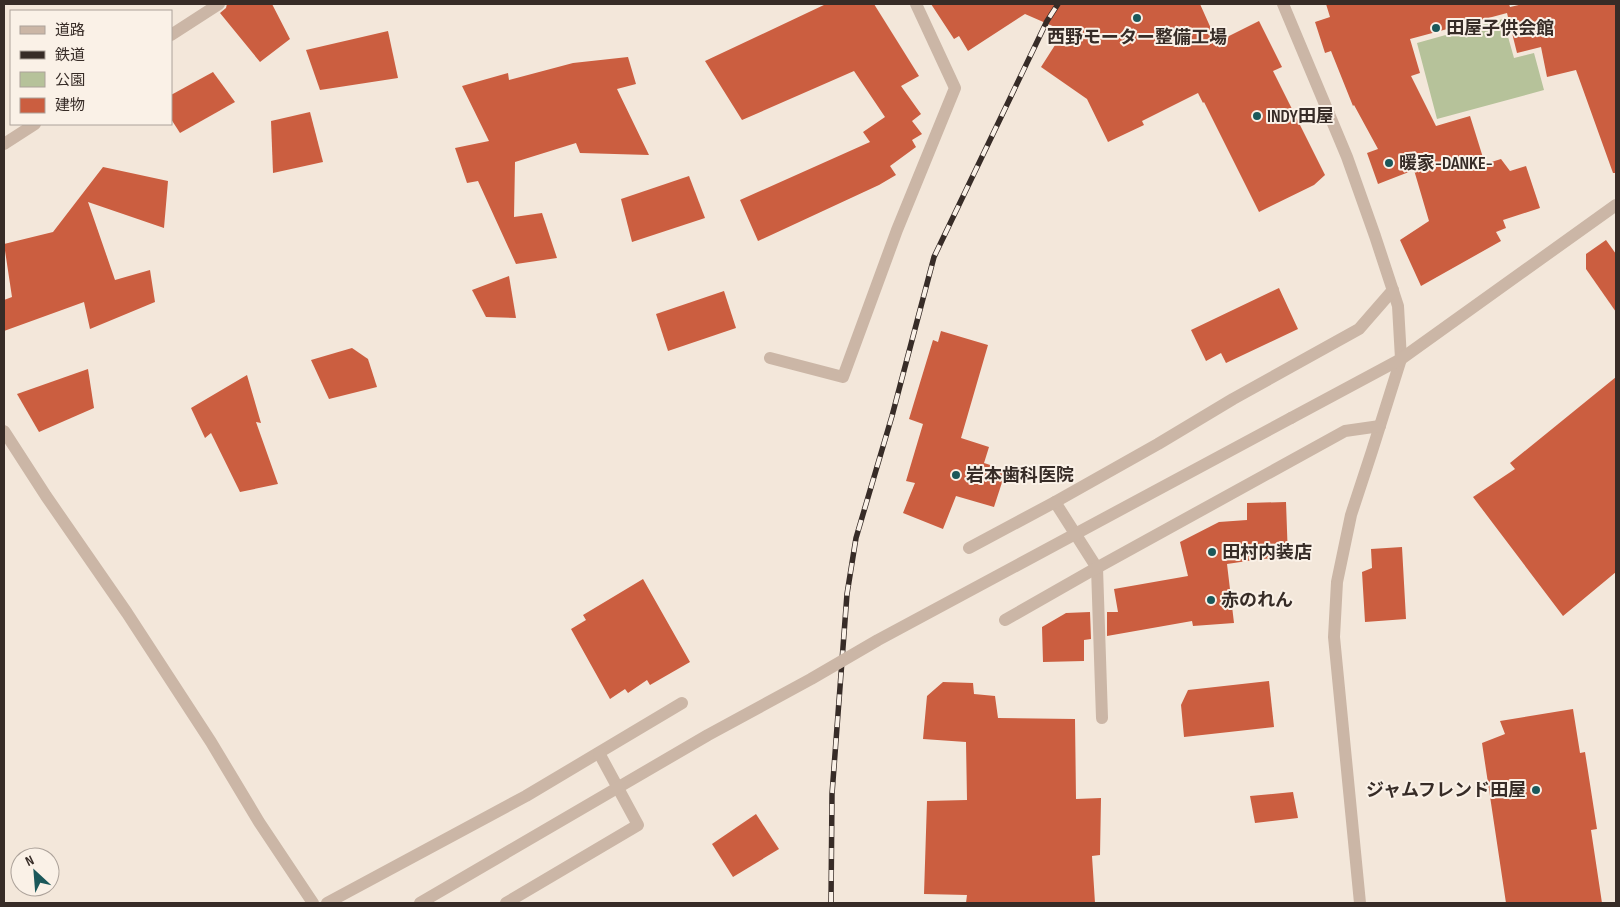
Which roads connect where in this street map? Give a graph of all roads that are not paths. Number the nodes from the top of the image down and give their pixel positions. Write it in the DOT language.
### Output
graph roads {
  1 [pos="219,4"];
  2 [pos="916,4"];
  3 [pos="1283,4"];
  4 [pos="172,34"];
  5 [pos="32,125"];
  6 [pos="4,144"];
  7 [pos="1616,205"];
  8 [pos="1393,290"];
  9 [pos="770,358"];
  10 [pos="1401,359"];
  11 [pos="1380,426"];
  12 [pos="4,432"];
  13 [pos="1055,502"];
  14 [pos="969,548"];
  15 [pos="1094,569"];
  16 [pos="1005,620"];
  17 [pos="682,703"];
  18 [pos="1102,718"];
  19 [pos="598,753"];
  20 [pos="313,903"];
  21 [pos="327,903"];
  22 [pos="420,903"];
  23 [pos="506,903"];
  24 [pos="1360,903"];
  1 -- 4 [label="street"];
  2 -- 9 [label="street"];
  3 -- 8 [label="street"];
  5 -- 6 [label="street"];
  7 -- 10 [label="street"];
  8 -- 10 [label="street"];
  8 -- 13 [label="street"];
  10 -- 11 [label="street"];
  10 -- 22 [label="street, bridge"];
  11 -- 15 [label="street"];
  11 -- 24 [label="street"];
  12 -- 20 [label="street"];
  13 -- 14 [label="street"];
  13 -- 15 [label="street"];
  15 -- 16 [label="street"];
  15 -- 18 [label="street"];
  17 -- 19 [label="street"];
  19 -- 21 [label="street"];
  19 -- 23 [label="street"];
}
